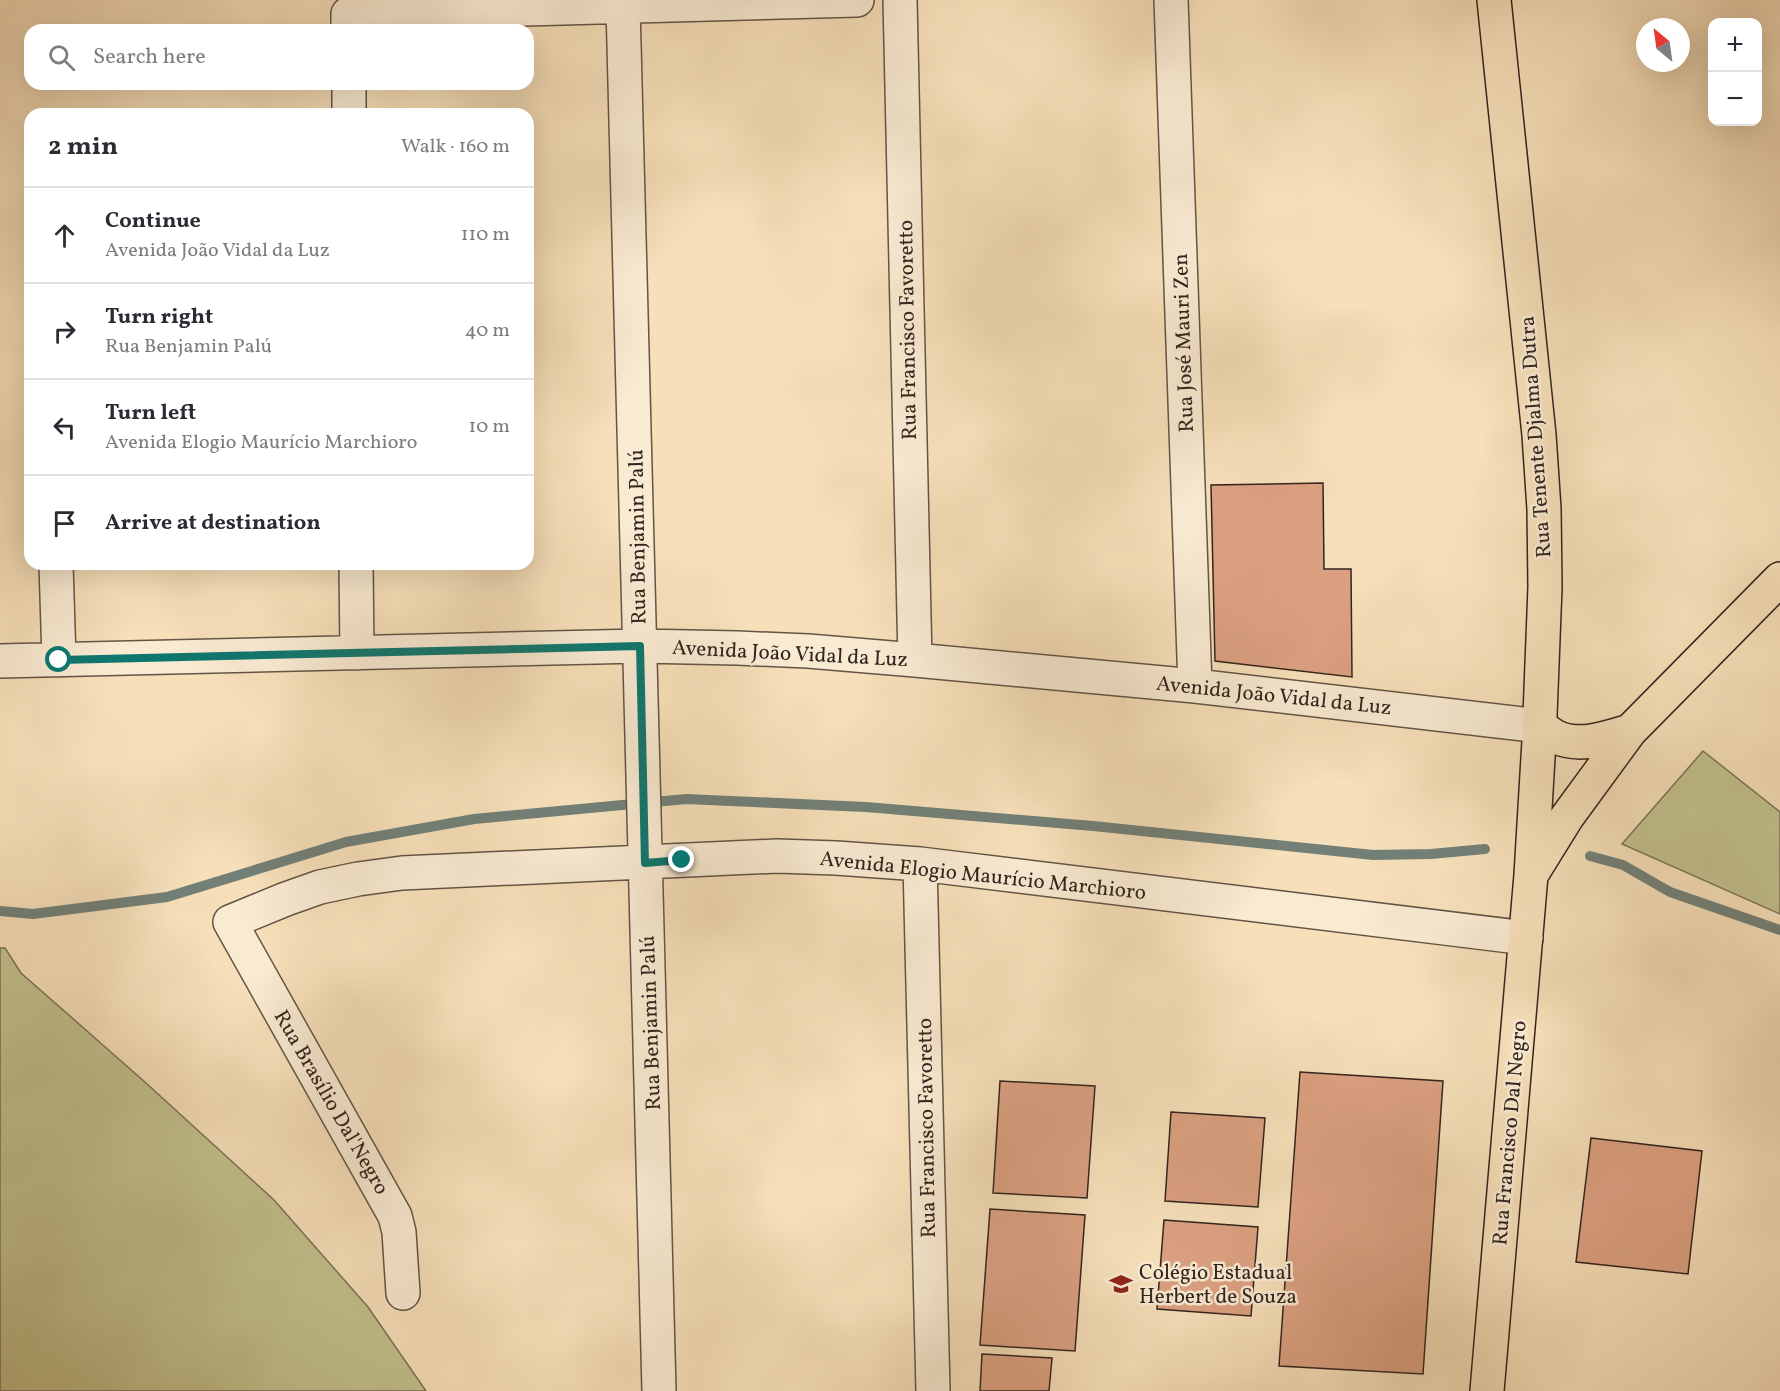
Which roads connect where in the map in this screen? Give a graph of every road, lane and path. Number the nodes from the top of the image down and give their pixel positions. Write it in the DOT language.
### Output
graph roads {
  1 [pos="857,0"];
  2 [pos="900,0"];
  3 [pos="1172,0"];
  4 [pos="1494,0"];
  5 [pos="623,6"];
  6 [pos="348,22"];
  7 [pos="349,90"];
  8 [pos="349,108"];
  9 [pos="56,570"];
  10 [pos="356,570"];
  11 [pos="1780,579"];
  12 [pos="640,646"];
  13 [pos="357,653"];
  14 [pos="59,660"];
  15 [pos="915,660"];
  16 [pos="0,662"];
  17 [pos="1195,686"];
  18 [pos="1540,726"];
  19 [pos="1630,731"];
  20 [pos="645,848"];
  21 [pos="920,864"];
  22 [pos="1531,875"];
  23 [pos="230,922"];
  24 [pos="1526,938"];
  25 [pos="403,1293"];
  26 [pos="660,1391"];
  27 [pos="933,1391"];
  28 [pos="1487,1391"];
  1 -- 5 [label="street"];
  2 -- 15 [label="street, Rua Francisco Favoretto"];
  3 -- 17 [label="street, Rua José Mauri Zen"];
  4 -- 18 [label="main road, Rua Tenente Djalma Dutra"];
  5 -- 6 [label="street"];
  5 -- 12 [label="street, Rua Benjamin Palú"];
  7 -- 8 [label="street"];
  9 -- 14 [label="street"];
  10 -- 13 [label="street"];
  11 -- 19 [label="main road"];
  12 -- 13 [label="street, Avenida João Vidal da Luz"];
  12 -- 15 [label="street, Avenida João Vidal da Luz"];
  12 -- 20 [label="street, Rua Benjamin Palú"];
  13 -- 14 [label="street, Avenida João Vidal da Luz"];
  14 -- 16 [label="street, Avenida João Vidal da Luz"];
  15 -- 17 [label="street, Avenida João Vidal da Luz"];
  17 -- 18 [label="street, Avenida João Vidal da Luz"];
  18 -- 19 [label="main road"];
  18 -- 22 [label="main road, Rua Tenente Djalma Dutra"];
  19 -- 22 [label="main road"];
  20 -- 21 [label="street, Avenida Elogio Maurício Marchioro"];
  20 -- 23 [label="street, Avenida Elogio Maurício Marchioro"];
  20 -- 26 [label="street, Rua Benjamin Palú"];
  21 -- 24 [label="street, Avenida Elogio Maurício Marchioro"];
  21 -- 27 [label="street, Rua Francisco Favoretto"];
  22 -- 24 [label="main road, Rua Francisco Dal Negro"];
  23 -- 25 [label="street, Rua Brasílio Dal'Negro"];
  24 -- 28 [label="main road, Rua Francisco Dal Negro"];
}
